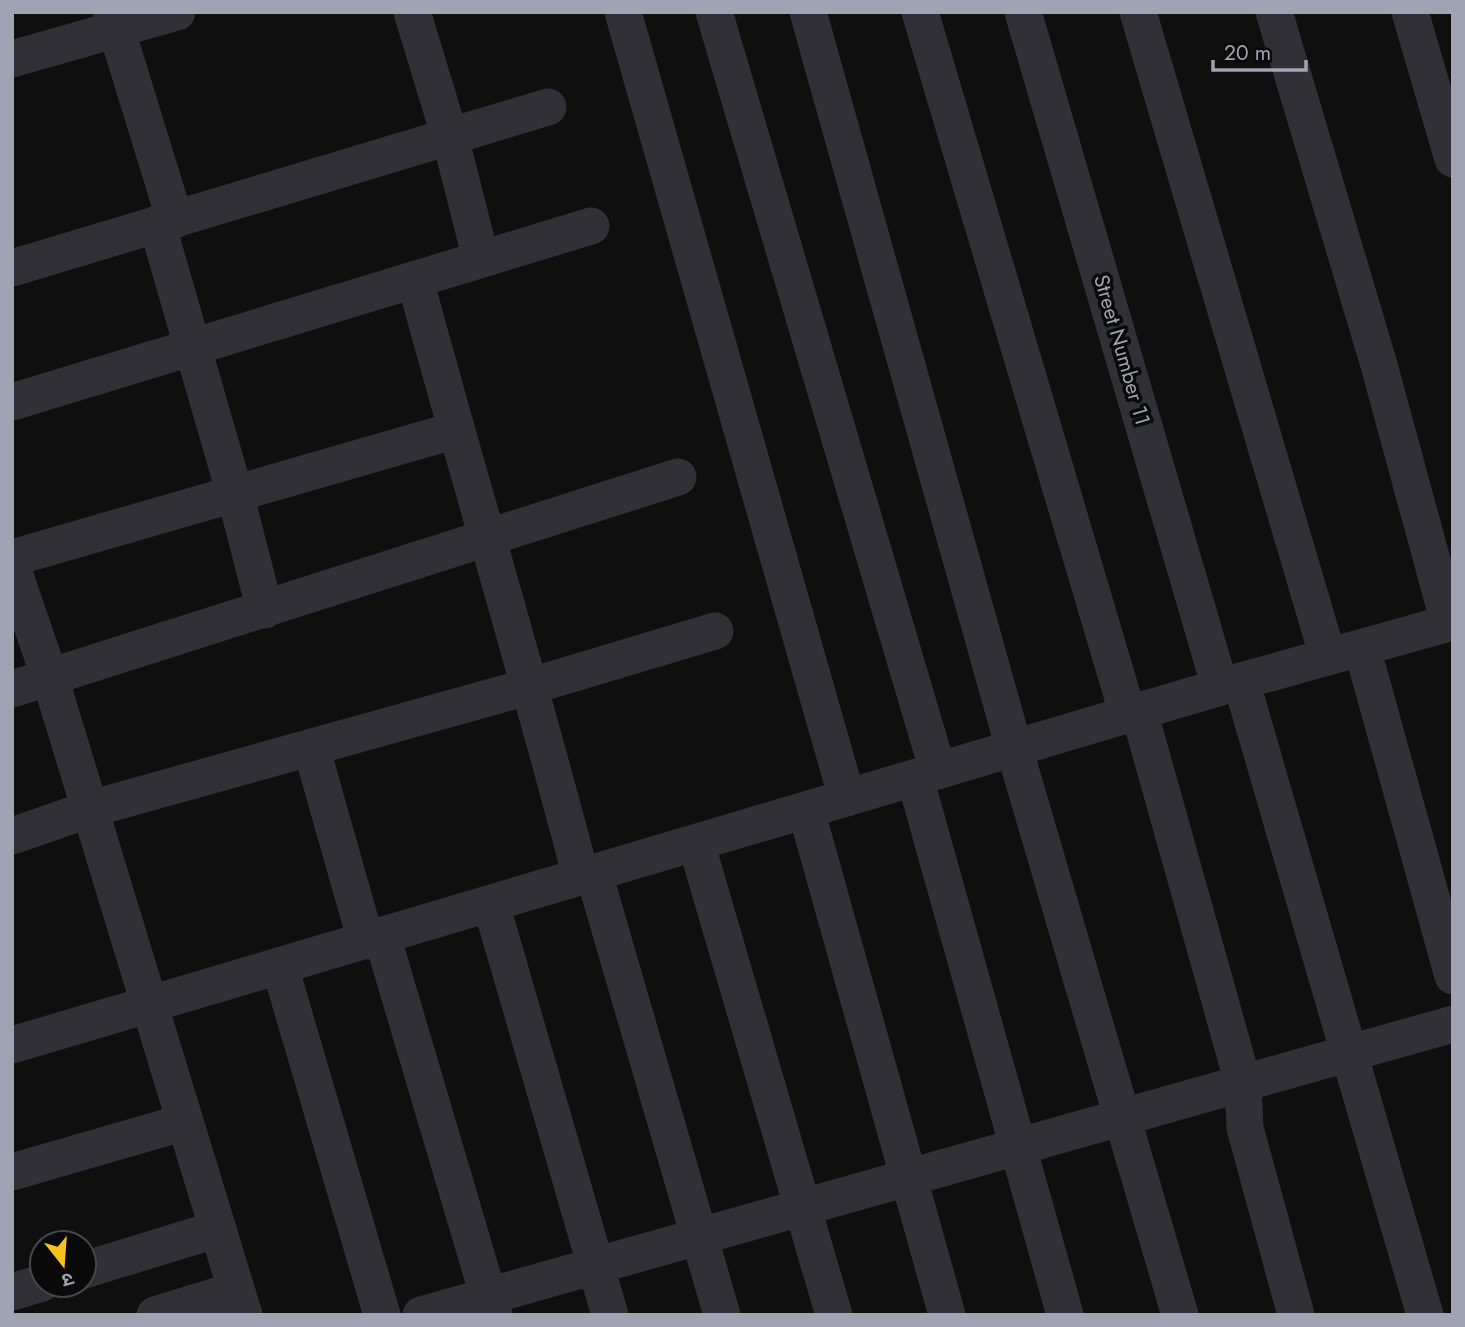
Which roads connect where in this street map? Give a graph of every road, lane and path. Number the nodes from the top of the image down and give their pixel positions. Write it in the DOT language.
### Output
graph roads {
  1 [pos="177,12"];
  2 [pos="412,12"];
  3 [pos="623,12"];
  4 [pos="714,12"];
  5 [pos="808,12"];
  6 [pos="920,12"];
  7 [pos="1023,12"];
  8 [pos="1138,12"];
  9 [pos="1274,12"];
  10 [pos="1410,12"];
  11 [pos="113,21"];
  12 [pos="12,59"];
  13 [pos="548,107"];
  14 [pos="450,137"];
  15 [pos="1453,159"];
  16 [pos="166,222"];
  17 [pos="591,226"];
  18 [pos="481,259"];
  19 [pos="12,268"];
  20 [pos="415,280"];
  21 [pos="191,348"];
  22 [pos="12,402"];
  23 [pos="456,430"];
  24 [pos="678,477"];
  25 [pos="235,494"];
  26 [pos="487,540"];
  27 [pos="12,558"];
  28 [pos="12,567"];
  29 [pos="265,610"];
  30 [pos="1451,623"];
  31 [pos="715,631"];
  32 [pos="1345,652"];
  33 [pos="50,678"];
  34 [pos="1231,684"];
  35 [pos="531,686"];
  36 [pos="12,689"];
  37 [pos="1134,713"];
  38 [pos="312,747"];
  39 [pos="1014,748"];
  40 [pos="926,775"];
  41 [pos="847,798"];
  42 [pos="90,809"];
  43 [pos="806,810"];
  44 [pos="12,836"];
  45 [pos="696,843"];
  46 [pos="587,875"];
  47 [pos="491,904"];
  48 [pos="374,939"];
  49 [pos="280,967"];
  50 [pos="1453,976"];
  51 [pos="150,1006"];
  52 [pos="1453,1024"];
  53 [pos="12,1045"];
  54 [pos="1350,1053"];
  55 [pos="1243,1083"];
  56 [pos="1124,1116"];
  57 [pos="185,1122"];
  58 [pos="1017,1146"];
  59 [pos="12,1172"];
  60 [pos="909,1177"];
  61 [pos="804,1207"];
  62 [pos="218,1228"];
  63 [pos="701,1236"];
  64 [pos="597,1265"];
  65 [pos="98,1266"];
  66 [pos="240,1302"];
  67 [pos="492,1305"];
  68 [pos="155,1315"];
  69 [pos="382,1315"];
  70 [pos="421,1315"];
  71 [pos="610,1315"];
  72 [pos="722,1315"];
  73 [pos="834,1315"];
  74 [pos="947,1315"];
  75 [pos="1065,1315"];
  76 [pos="1180,1315"];
  77 [pos="1296,1315"];
  78 [pos="1425,1315"];
  1 -- 11 [label="street"];
  2 -- 14 [label="street"];
  3 -- 41 [label="street"];
  4 -- 40 [label="street"];
  5 -- 39 [label="street"];
  6 -- 37 [label="street"];
  7 -- 34 [label="street, Street Number 11"];
  8 -- 32 [label="street"];
  9 -- 30 [label="street"];
  10 -- 15 [label="street"];
  11 -- 12 [label="street"];
  11 -- 16 [label="street"];
  13 -- 14 [label="street"];
  14 -- 16 [label="street"];
  14 -- 18 [label="street"];
  16 -- 19 [label="street"];
  16 -- 21 [label="street"];
  17 -- 18 [label="street"];
  18 -- 20 [label="street"];
  20 -- 21 [label="street"];
  20 -- 23 [label="street"];
  21 -- 22 [label="street"];
  21 -- 25 [label="street"];
  23 -- 25 [label="street"];
  23 -- 26 [label="street"];
  24 -- 26 [label="street"];
  25 -- 27 [label="street"];
  25 -- 29 [label="street"];
  26 -- 29 [label="street"];
  26 -- 35 [label="street"];
  28 -- 33 [label="street"];
  29 -- 33 [label="street"];
  30 -- 32 [label="street"];
  31 -- 35 [label="street"];
  32 -- 34 [label="street"];
  32 -- 50 [label="street"];
  33 -- 36 [label="street"];
  33 -- 42 [label="street"];
  34 -- 37 [label="street"];
  34 -- 54 [label="street, Street Number 11"];
  35 -- 38 [label="street"];
  35 -- 46 [label="street"];
  37 -- 39 [label="street"];
  37 -- 55 [label="street"];
  38 -- 42 [label="street"];
  38 -- 48 [label="street"];
  39 -- 40 [label="street"];
  39 -- 56 [label="street"];
  40 -- 41 [label="street"];
  40 -- 58 [label="street"];
  41 -- 43 [label="street"];
  42 -- 44 [label="street"];
  42 -- 51 [label="street"];
  43 -- 45 [label="street"];
  43 -- 60 [label="street"];
  45 -- 46 [label="street"];
  45 -- 61 [label="street"];
  46 -- 47 [label="street"];
  46 -- 63 [label="street"];
  47 -- 48 [label="street"];
  47 -- 64 [label="street"];
  48 -- 49 [label="street"];
  48 -- 67 [label="street"];
  49 -- 51 [label="street"];
  49 -- 69 [label="street"];
  51 -- 53 [label="street"];
  51 -- 57 [label="street"];
  52 -- 54 [label="street"];
  54 -- 55 [label="street"];
  54 -- 78 [label="street, Street Number 11"];
  55 -- 56 [label="street"];
  55 -- 77 [label="street"];
  56 -- 58 [label="street"];
  56 -- 76 [label="street"];
  57 -- 59 [label="street"];
  57 -- 62 [label="street"];
  58 -- 60 [label="street"];
  58 -- 75 [label="street"];
  60 -- 61 [label="street"];
  60 -- 74 [label="street"];
  61 -- 63 [label="street"];
  61 -- 73 [label="street"];
  62 -- 65 [label="street"];
  62 -- 66 [label="street"];
  63 -- 64 [label="street"];
  63 -- 72 [label="street"];
  64 -- 67 [label="street"];
  64 -- 71 [label="street"];
  66 -- 68 [label="street"];
  67 -- 70 [label="street"];
}
